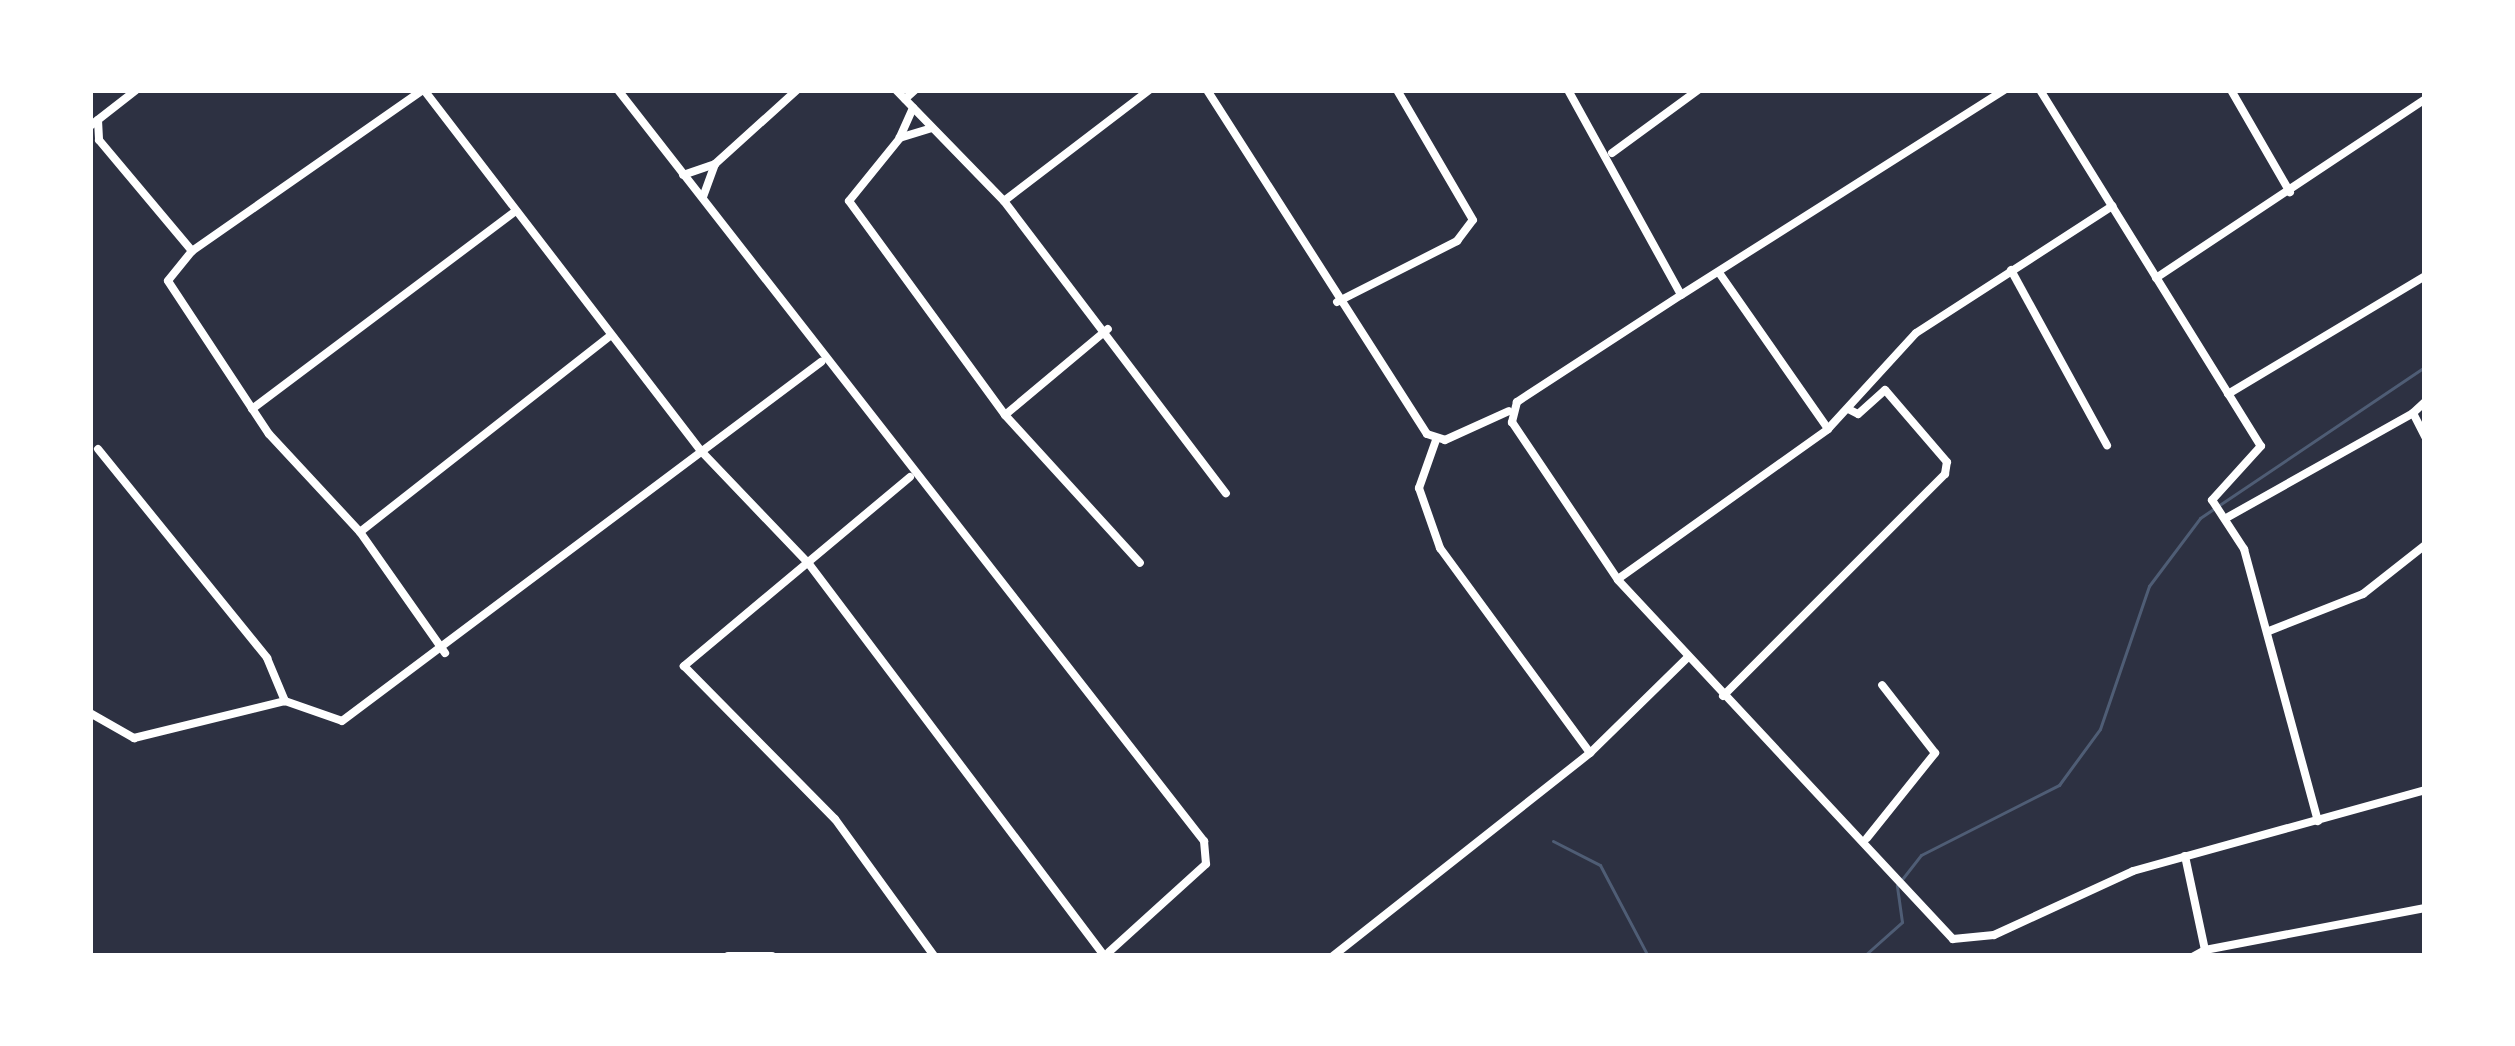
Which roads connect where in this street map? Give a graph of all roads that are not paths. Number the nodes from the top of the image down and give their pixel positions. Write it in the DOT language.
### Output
graph roads {
  1 [pos="136,90"];
  2 [pos="424,90"];
  3 [pos="618,90"];
  4 [pos="797,90"];
  5 [pos="896,90"];
  6 [pos="915,90"];
  7 [pos="1149,90"];
  8 [pos="1207,90"];
  9 [pos="1397,90"];
  10 [pos="1568,90"];
  11 [pos="1699,90"];
  12 [pos="2003,90"];
  13 [pos="2041,90"];
  14 [pos="2230,90"];
  15 [pos="2425,99"];
  16 [pos="904,100"];
  17 [pos="913,108"];
  18 [pos="94,123"];
  19 [pos="932,128"];
  20 [pos="900,138"];
  21 [pos="94,140"];
  22 [pos="1612,153"];
  23 [pos="715,164"];
  24 [pos="683,176"];
  25 [pos="2290,192"];
  26 [pos="703,199"];
  27 [pos="1004,201"];
  28 [pos="2112,206"];
  29 [pos="516,211"];
  30 [pos="192,251"];
  31 [pos="2011,270"];
  32 [pos="1720,274"];
  33 [pos="2425,276"];
  34 [pos="2156,278"];
  35 [pos="1681,295"];
  36 [pos="1337,302"];
  37 [pos="1108,329"];
  38 [pos="611,335"];
  39 [pos="821,361"];
  40 [pos="2228,394"];
  41 [pos="2425,402"];
  42 [pos="252,409"];
  43 [pos="1848,409"];
  44 [pos="1509,411"];
  45 [pos="2413,413"];
  46 [pos="1005,415"];
  47 [pos="1828,429"];
  48 [pos="2425,437"];
  49 [pos="1436,440"];
  50 [pos="2107,446"];
  51 [pos="98,449"];
  52 [pos="702,452"];
  53 [pos="910,477"];
  54 [pos="1226,493"];
  55 [pos="2228,517"];
  56 [pos="360,532"];
  57 [pos="2425,544"];
  58 [pos="1140,562"];
  59 [pos="809,564"];
  60 [pos="1618,580"];
  61 [pos="2269,631"];
  62 [pos="445,653"];
  63 [pos="1687,658"];
  64 [pos="1882,686"];
  65 [pos="1723,696"];
  66 [pos="285,700"];
  67 [pos="90,713"];
  68 [pos="1590,753"];
  69 [pos="2425,790"];
  70 [pos="2318,821"];
  71 [pos="1867,838"];
  72 [pos="2185,856"];
  73 [pos="2425,908"];
  74 [pos="1968,944"];
  75 [pos="2205,950"];
  76 [pos="1107,954"];
  77 [pos="728,956"];
  78 [pos="772,956"];
  79 [pos="934,956"];
  80 [pos="1334,956"];
  81 [pos="1957,956"];
  82 [pos="2194,956"];
  1 -- 18 [label="street"];
  2 -- 29 [label="street"];
  2 -- 30 [label="street"];
  3 -- 24 [label="street"];
  4 -- 23 [label="street"];
  5 -- 16 [label="street"];
  6 -- 16 [label="street"];
  7 -- 27 [label="street"];
  8 -- 36 [label="street"];
  9 -- 36 [label="street"];
  10 -- 22 [label="street"];
  11 -- 22 [label="street"];
  12 -- 32 [label="street"];
  13 -- 28 [label="street"];
  14 -- 25 [label="street"];
  15 -- 25 [label="street"];
  16 -- 17 [label="street"];
  17 -- 19 [label="street"];
  17 -- 20 [label="street"];
  18 -- 21 [label="street"];
  19 -- 20 [label="street"];
  19 -- 27 [label="street"];
  20 -- 46 [label="street"];
  21 -- 30 [label="street"];
  22 -- 35 [label="street"];
  23 -- 24 [label="street"];
  23 -- 26 [label="street"];
  24 -- 26 [label="street"];
  25 -- 34 [label="street"];
  26 -- 39 [label="street"];
  27 -- 37 [label="street"];
  28 -- 31 [label="street"];
  28 -- 34 [label="street"];
  29 -- 38 [label="street"];
  29 -- 42 [label="street"];
  30 -- 42 [label="street"];
  31 -- 43 [label="street"];
  31 -- 50 [label="street"];
  32 -- 35 [label="street"];
  32 -- 47 [label="street"];
  33 -- 40 [label="street"];
  34 -- 40 [label="street"];
  35 -- 44 [label="street"];
  36 -- 49 [label="street"];
  37 -- 46 [label="street"];
  37 -- 54 [label="street"];
  38 -- 52 [label="street"];
  38 -- 56 [label="street"];
  39 -- 52 [label="street"];
  39 -- 53 [label="street"];
  40 -- 55 [label="street"];
  41 -- 45 [label="street"];
  42 -- 56 [label="street"];
  43 -- 47 [label="street"];
  43 -- 65 [label="street"];
  44 -- 49 [label="street"];
  44 -- 60 [label="street"];
  45 -- 48 [label="street"];
  45 -- 55 [label="street"];
  46 -- 58 [label="street"];
  47 -- 60 [label="street"];
  49 -- 68 [label="street"];
  51 -- 66 [label="street"];
  52 -- 59 [label="street"];
  52 -- 62 [label="street"];
  53 -- 59 [label="street"];
  53 -- 76 [label="street"];
  55 -- 61 [label="street"];
  56 -- 62 [label="street"];
  57 -- 61 [label="street"];
  59 -- 76 [label="street"];
  59 -- 79 [label="street"];
  60 -- 63 [label="street"];
  61 -- 70 [label="street"];
  62 -- 66 [label="street"];
  63 -- 65 [label="street"];
  63 -- 68 [label="street"];
  64 -- 71 [label="street"];
  65 -- 71 [label="street"];
  66 -- 67 [label="street"];
  68 -- 80 [label="street"];
  69 -- 70 [label="street"];
  70 -- 72 [label="street"];
  71 -- 74 [label="street"];
  72 -- 74 [label="street"];
  72 -- 75 [label="street"];
  73 -- 75 [label="street"];
  74 -- 81 [label="street"];
  75 -- 82 [label="street"];
  77 -- 78 [label="street"];
}
